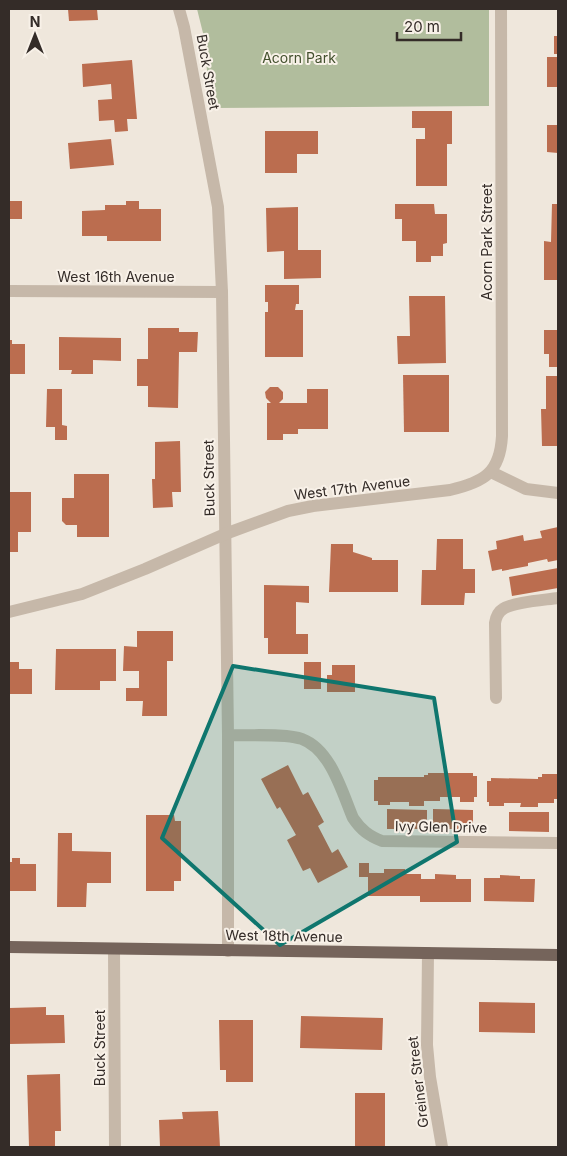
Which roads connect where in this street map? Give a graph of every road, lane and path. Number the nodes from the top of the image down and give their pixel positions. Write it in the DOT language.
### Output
graph roads {
  1 [pos="179,9"];
  2 [pos="501,9"];
  3 [pos="9,291"];
  4 [pos="222,292"];
  5 [pos="492,472"];
  6 [pos="558,493"];
  7 [pos="225,534"];
  8 [pos="558,598"];
  9 [pos="9,612"];
  10 [pos="496,698"];
  11 [pos="228,735"];
  12 [pos="558,843"];
  13 [pos="9,947"];
  14 [pos="114,949"];
  15 [pos="228,950"];
  16 [pos="428,953"];
  17 [pos="558,955"];
  18 [pos="115,1147"];
  19 [pos="442,1147"];
  1 -- 4 [label="street, Buck Street"];
  2 -- 5 [label="street, Acorn Park Street"];
  3 -- 4 [label="street, West 16th Avenue"];
  4 -- 7 [label="street, Buck Street"];
  5 -- 6 [label="street"];
  5 -- 7 [label="street, West 17th Avenue"];
  7 -- 9 [label="street, West 17th Avenue"];
  7 -- 11 [label="street, Buck Street"];
  8 -- 10 [label="street"];
  11 -- 12 [label="street, Ivy Glen Drive"];
  11 -- 15 [label="street, Buck Street"];
  13 -- 14 [label="main road, West 18th Avenue"];
  14 -- 15 [label="main road, West 18th Avenue"];
  14 -- 18 [label="street, Buck Street"];
  15 -- 16 [label="main road, West 18th Avenue"];
  16 -- 17 [label="main road, West 18th Avenue"];
  16 -- 19 [label="street, Greiner Street"];
}
